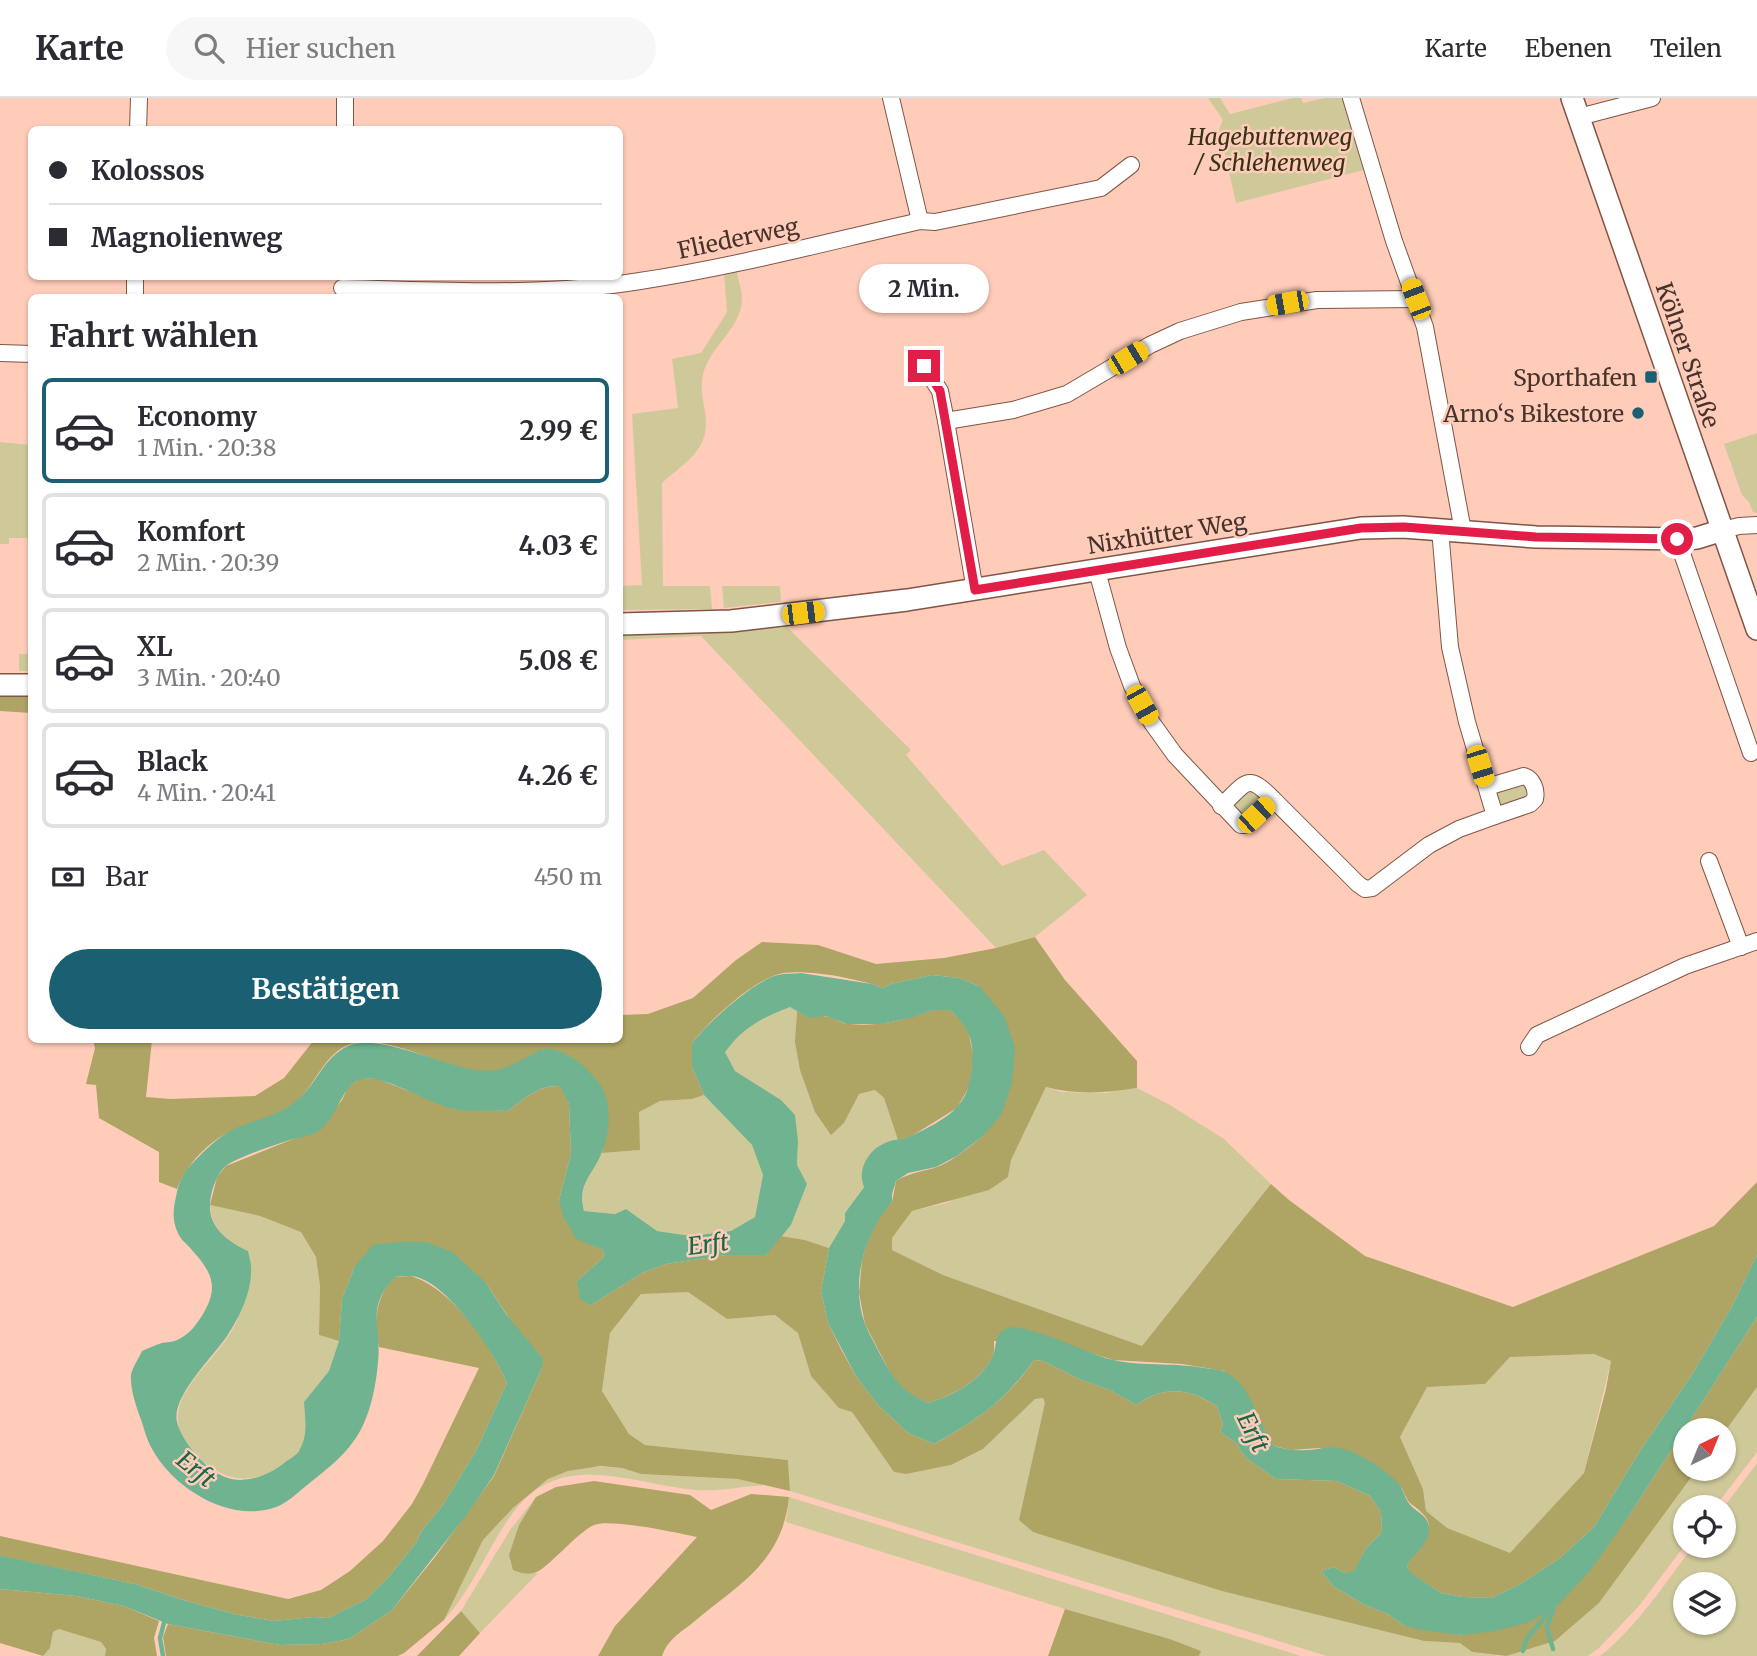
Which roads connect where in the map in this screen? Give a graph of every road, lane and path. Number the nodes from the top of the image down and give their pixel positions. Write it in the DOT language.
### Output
graph roads {
  1 [pos="139,98"];
  2 [pos="345,98"];
  3 [pos="891,98"];
  4 [pos="1351,98"];
  5 [pos="1652,98"];
  6 [pos="1576,107"];
  7 [pos="138,126"];
  8 [pos="345,126"];
  9 [pos="1131,165"];
  10 [pos="920,221"];
  11 [pos="342,287"];
  12 [pos="1416,299"];
  13 [pos="0,353"];
  14 [pos="28,354"];
  15 [pos="924,366"];
  16 [pos="946,421"];
  17 [pos="1757,525"];
  18 [pos="1440,529"];
  19 [pos="1723,530"];
  20 [pos="1463,531"];
  21 [pos="1677,539"];
  22 [pos="1097,571"];
  23 [pos="975,590"];
  24 [pos="623,624"];
  25 [pos="1757,629"];
  26 [pos="0,685"];
  27 [pos="28,685"];
  28 [pos="1751,753"];
  29 [pos="1487,787"];
  30 [pos="1273,799"];
  31 [pos="1221,806"];
  32 [pos="1496,816"];
  33 [pos="1709,861"];
  34 [pos="1757,941"];
  35 [pos="1741,947"];
  36 [pos="1528,1047"];
  1 -- 7 [label="street"];
  2 -- 8 [label="street"];
  3 -- 10 [label="street"];
  4 -- 12 [label="street"];
  5 -- 6 [label="street"];
  6 -- 19 [label="main road, Kölner Straße"];
  9 -- 10 [label="street, Fliederweg"];
  10 -- 11 [label="street, Fliederweg"];
  12 -- 16 [label="street"];
  12 -- 20 [label="street"];
  13 -- 14 [label="street"];
  15 -- 16 [label="street"];
  16 -- 23 [label="street"];
  17 -- 19 [label="street"];
  18 -- 20 [label="main road, Nixhütter Weg"];
  18 -- 22 [label="main road, Nixhütter Weg"];
  18 -- 29 [label="street"];
  19 -- 21 [label="main road, Nixhütter Weg"];
  19 -- 25 [label="main road, Kölner Straße"];
  20 -- 21 [label="main road, Nixhütter Weg"];
  21 -- 28 [label="street"];
  22 -- 23 [label="main road, Nixhütter Weg"];
  22 -- 31 [label="street"];
  23 -- 24 [label="main road, Nixhütter Weg"];
  26 -- 27 [label="main road"];
  29 -- 32 [label="street"];
  29 -- 32 [label="street"];
  30 -- 31 [label="street"];
  30 -- 31 [label="street"];
  30 -- 32 [label="street"];
  33 -- 35 [label="street"];
  34 -- 35 [label="street"];
  35 -- 36 [label="street"];
}
